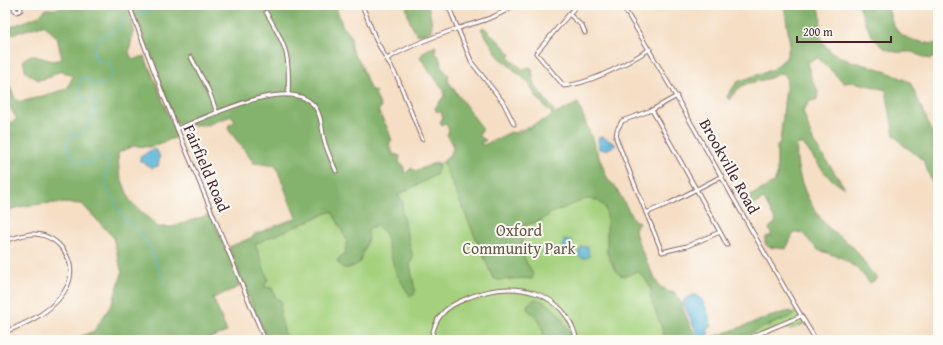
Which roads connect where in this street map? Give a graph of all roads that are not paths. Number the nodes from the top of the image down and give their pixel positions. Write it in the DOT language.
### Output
graph roads {
  1 [pos="16,5"];
  2 [pos="20,5"];
  3 [pos="129,5"];
  4 [pos="363,5"];
  5 [pos="448,5"];
  6 [pos="513,5"];
  7 [pos="577,5"];
  8 [pos="622,5"];
  9 [pos="266,12"];
  10 [pos="569,14"];
  11 [pos="457,28"];
  12 [pos="585,33"];
  13 [pos="650,49"];
  14 [pos="191,56"];
  15 [pos="387,59"];
  16 [pos="288,95"];
  17 [pos="677,96"];
  18 [pos="652,110"];
  19 [pos="217,113"];
  20 [pos="514,124"];
  21 [pos="177,129"];
  22 [pos="422,139"];
  23 [pos="336,171"];
  24 [pos="722,176"];
  25 [pos="696,190"];
  26 [pos="646,213"];
  27 [pos="720,232"];
  28 [pos="5,241"];
  29 [pos="727,245"];
  30 [pos="801,316"];
  31 [pos="5,332"];
  32 [pos="265,340"];
  33 [pos="430,340"];
  34 [pos="577,340"];
  35 [pos="744,340"];
  36 [pos="816,340"];
  1 -- 2 [label="street"];
  3 -- 21 [label="street, Fairfield Road"];
  4 -- 15 [label="street"];
  5 -- 11 [label="street"];
  6 -- 11 [label="street"];
  7 -- 10 [label="street"];
  8 -- 13 [label="street, Brookville Road"];
  9 -- 16 [label="street"];
  10 -- 12 [label="street"];
  10 -- 13 [label="street"];
  11 -- 15 [label="street"];
  11 -- 20 [label="street"];
  13 -- 17 [label="street, Brookville Road"];
  14 -- 19 [label="street"];
  15 -- 22 [label="street"];
  16 -- 19 [label="street"];
  16 -- 23 [label="street"];
  17 -- 18 [label="street"];
  17 -- 24 [label="street, Brookville Road"];
  18 -- 25 [label="street"];
  18 -- 26 [label="street"];
  19 -- 21 [label="street"];
  21 -- 32 [label="street, Fairfield Road"];
  24 -- 25 [label="street"];
  24 -- 30 [label="street, Brookville Road"];
  25 -- 26 [label="street"];
  25 -- 27 [label="street"];
  26 -- 27 [label="street"];
  27 -- 29 [label="street"];
  28 -- 31 [label="street"];
  30 -- 35 [label="street"];
  30 -- 36 [label="street, Brookville Road"];
  33 -- 34 [label="street"];
}
